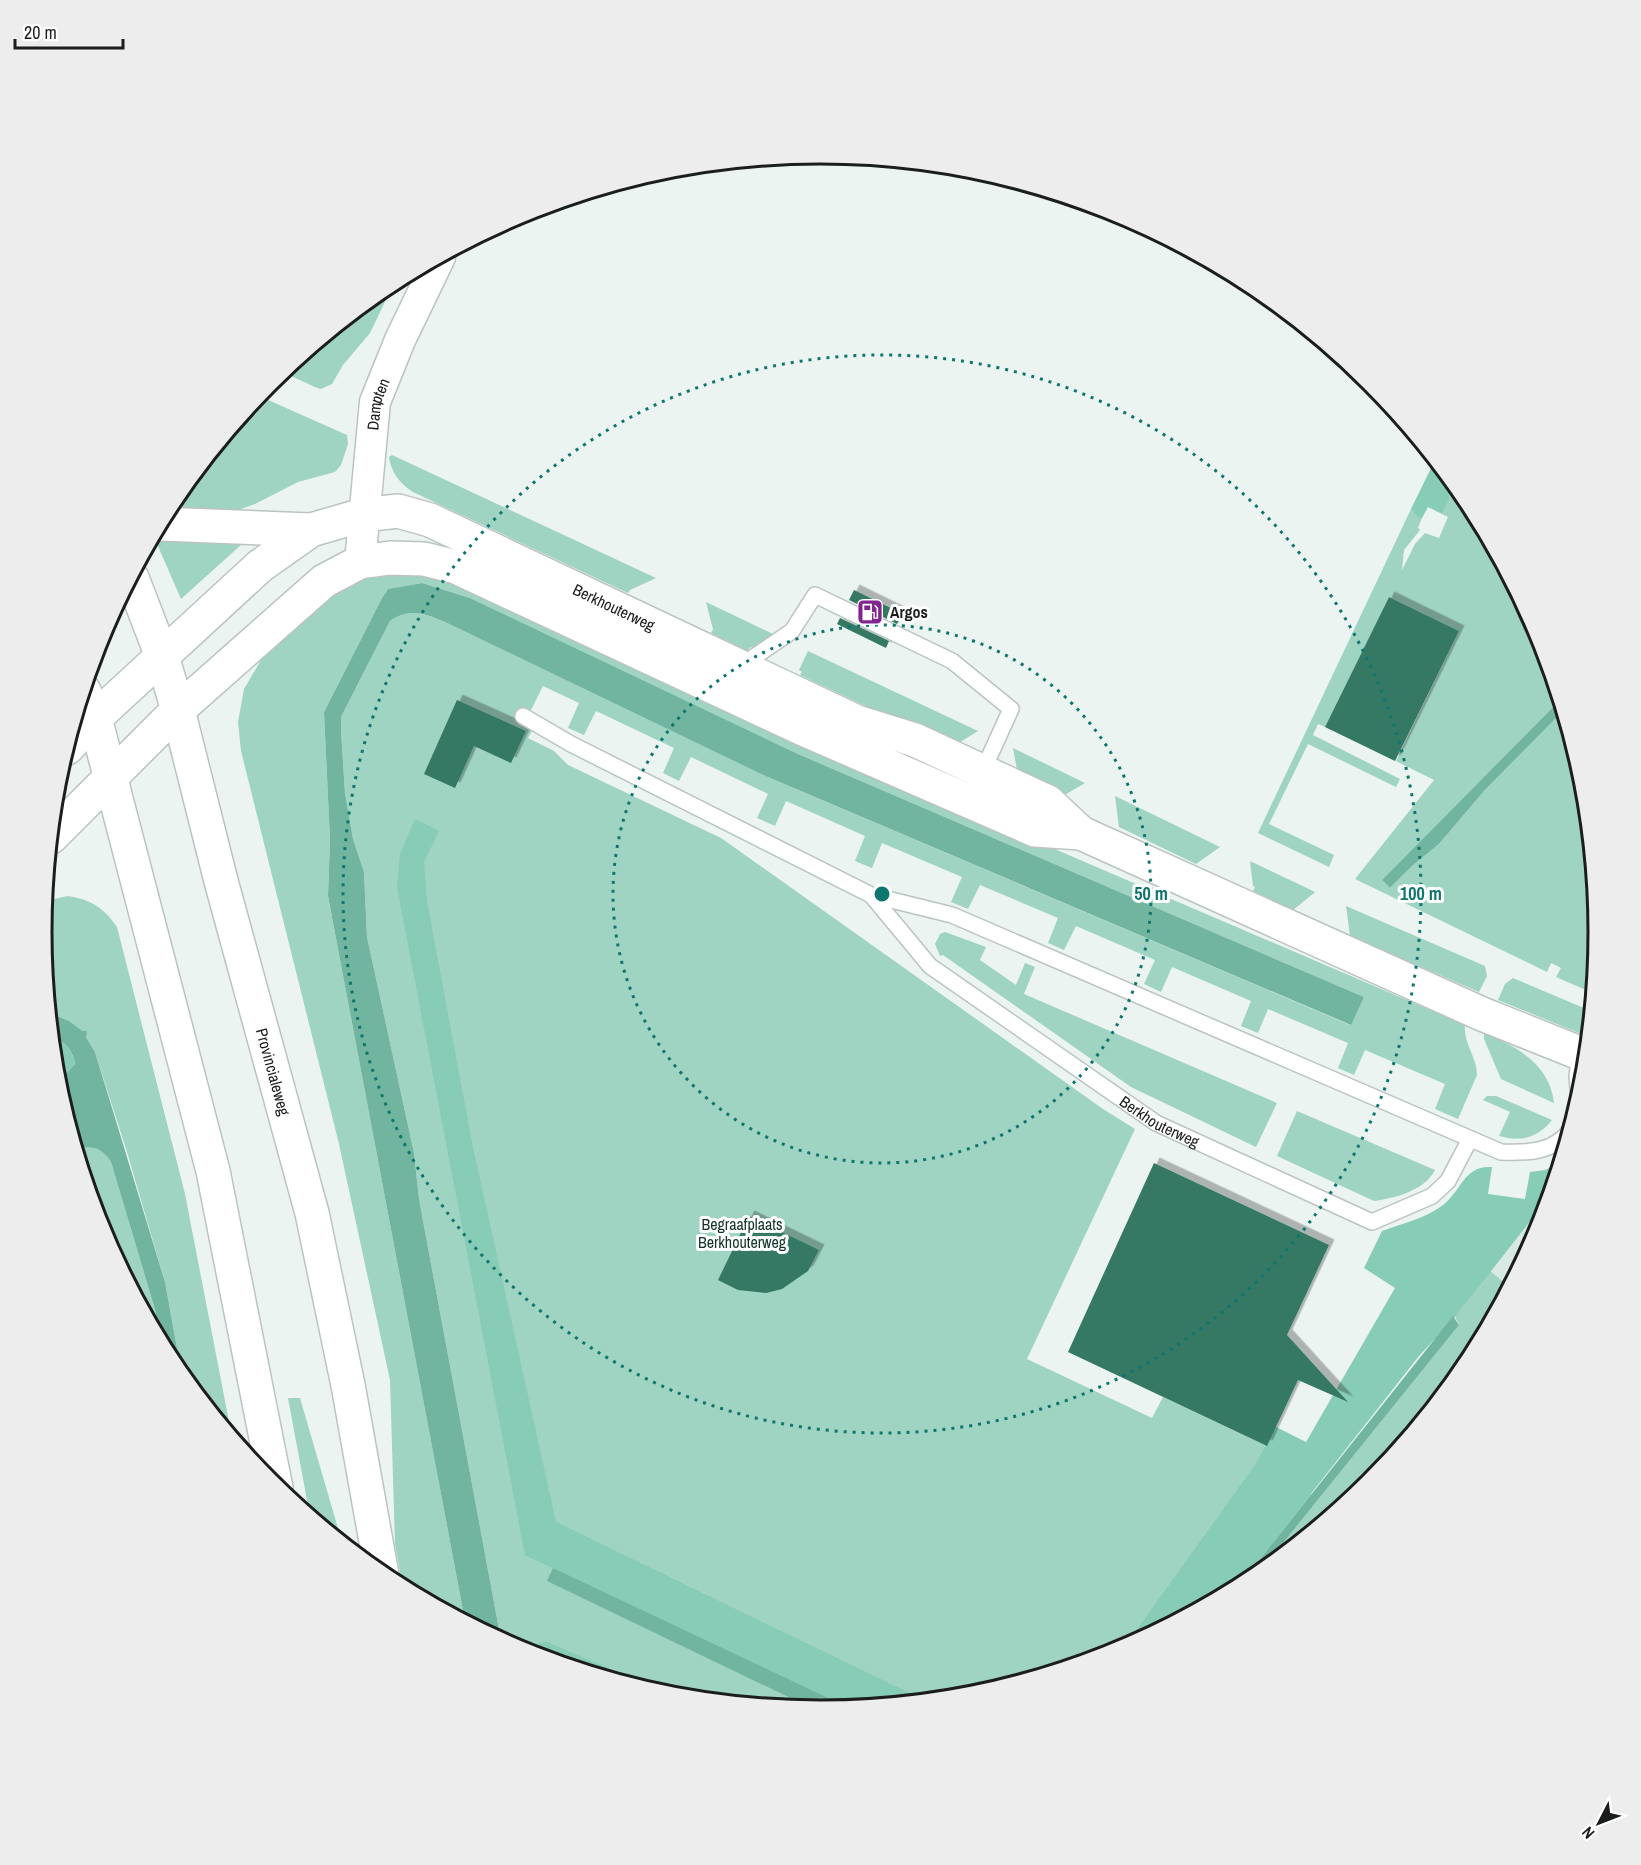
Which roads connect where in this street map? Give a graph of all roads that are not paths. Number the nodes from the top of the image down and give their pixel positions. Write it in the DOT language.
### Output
graph roads {
  1 [pos="435,268"];
  2 [pos="363,514"];
  3 [pos="170,524"];
  4 [pos="312,530"];
  5 [pos="360,562"];
  6 [pos="135,587"];
  7 [pos="162,656"];
  8 [pos="741,666"];
  9 [pos="89,705"];
  10 [pos="178,710"];
  11 [pos="522,716"];
  12 [pos="111,778"];
  13 [pos="976,785"];
  14 [pos="60,829"];
  15 [pos="871,895"];
  16 [pos="1579,1053"];
  17 [pos="1470,1139"];
  18 [pos="1559,1141"];
  19 [pos="273,1471"];
  20 [pos="379,1561"];
  1 -- 2 [label="street, Dampten"];
  2 -- 4 [label="main road, Berkhouterweg"];
  2 -- 5 [label="street, Dampten"];
  2 -- 8 [label="main road, Berkhouterweg"];
  3 -- 4 [label="main road"];
  4 -- 7 [label="main road, Berkhouterweg"];
  5 -- 10 [label="main road, Berkhouterweg"];
  5 -- 13 [label="main road, Berkhouterweg"];
  6 -- 7 [label="main road, Provincialeweg"];
  7 -- 9 [label="main road, Berkhouterweg"];
  7 -- 10 [label="main road, Provincialeweg"];
  8 -- 13 [label="main road, Berkhouterweg"];
  8 -- 13 [label="lane"];
  9 -- 12 [label="main road"];
  10 -- 12 [label="main road, Berkhouterweg"];
  10 -- 20 [label="main road, Provincialeweg"];
  11 -- 15 [label="lane, Berkhouterweg"];
  12 -- 14 [label="main road, Berkhouterweg"];
  12 -- 19 [label="main road"];
  13 -- 16 [label="main road, Berkhouterweg"];
  15 -- 17 [label="lane, Berkhouterweg"];
  15 -- 17 [label="lane, Berkhouterweg"];
  17 -- 18 [label="lane, Berkhouterweg"];
}
